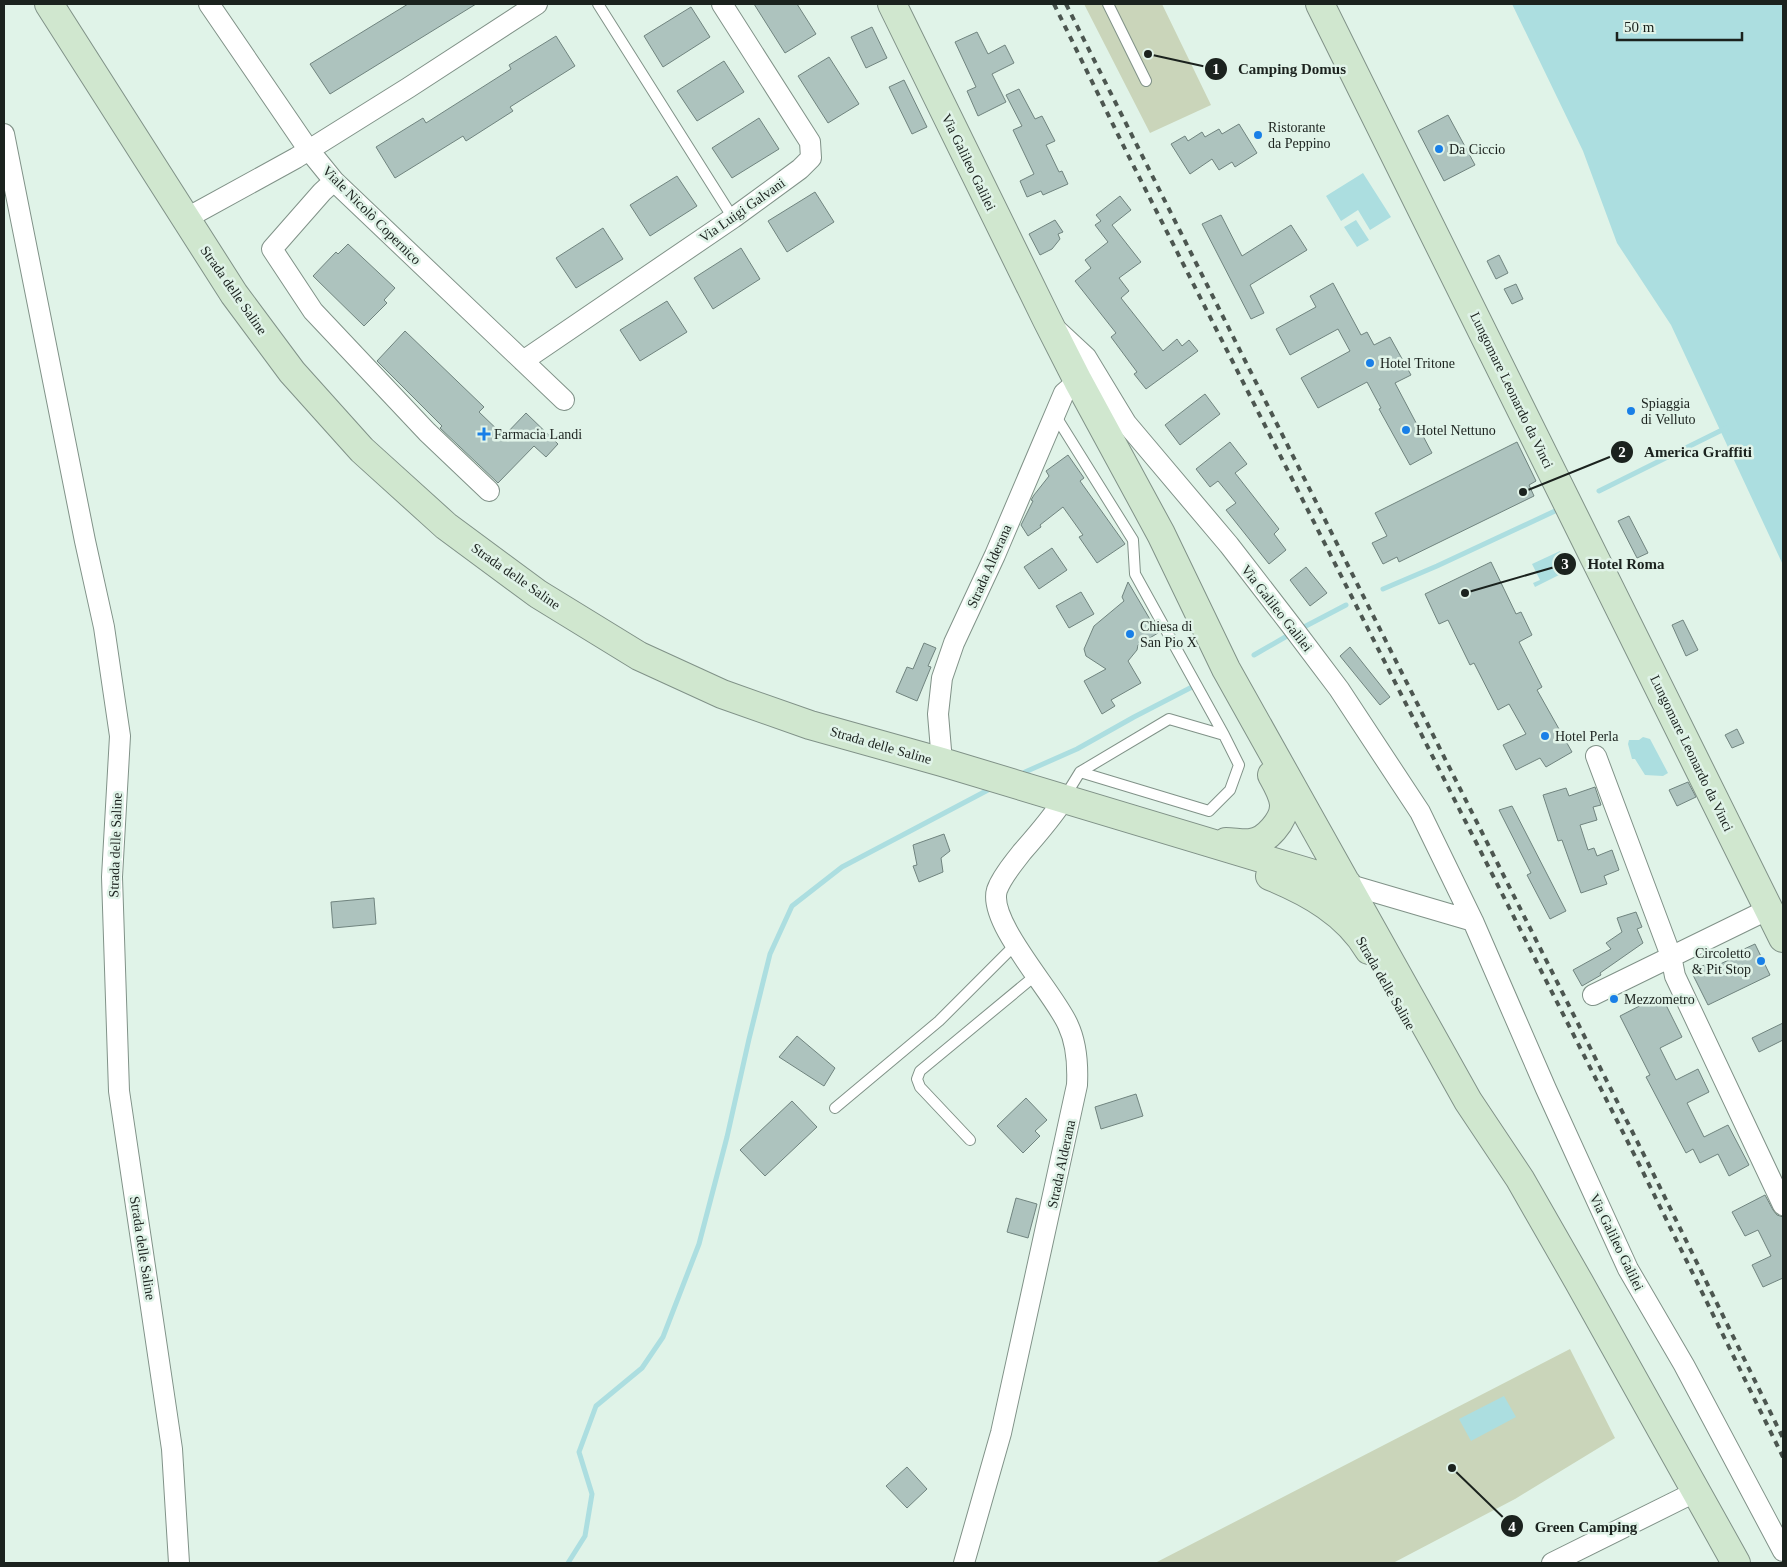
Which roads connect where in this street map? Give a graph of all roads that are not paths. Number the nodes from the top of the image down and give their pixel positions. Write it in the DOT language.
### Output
graph roads {
  1 [pos="49,4"];
  2 [pos="209,4"];
  3 [pos="538,4"];
  4 [pos="598,4"];
  5 [pos="722,4"];
  6 [pos="892,4"];
  7 [pos="1108,4"];
  8 [pos="1320,4"];
  9 [pos="1146,81"];
  10 [pos="4,134"];
  11 [pos="308,149"];
  12 [pos="334,181"];
  13 [pos="732,218"];
  14 [pos="186,219"];
  15 [pos="1047,320"];
  16 [pos="523,361"];
  17 [pos="1078,380"];
  18 [pos="564,400"];
  19 [pos="1055,414"];
  20 [pos="489,491"];
  21 [pos="1226,669"];
  22 [pos="1224,735"];
  23 [pos="1596,756"];
  24 [pos="942,762"];
  25 [pos="1080,772"];
  26 [pos="1064,798"];
  27 [pos="1207,842"];
  28 [pos="1347,884"];
  29 [pos="1769,909"];
  30 [pos="1473,921"];
  31 [pos="1783,938"];
  32 [pos="1015,945"];
  33 [pos="1671,956"];
  34 [pos="1036,975"];
  35 [pos="1593,995"];
  36 [pos="1468,1102"];
  37 [pos="835,1108"];
  38 [pos="970,1140"];
  39 [pos="1783,1205"];
  40 [pos="1695,1492"];
  41 [pos="1783,1551"];
  42 [pos="179,1563"];
  43 [pos="964,1563"];
  44 [pos="1552,1563"];
  45 [pos="1736,1563"];
  1 -- 14 [label="street, Strada delle Saline"];
  2 -- 11 [label="street, Viale Nicolò Copernico"];
  3 -- 11 [label="street"];
  4 -- 13 [label="lane"];
  5 -- 13 [label="street, Via Luigi Galvani"];
  6 -- 15 [label="street, Via Galileo Galilei"];
  7 -- 9 [label="lane"];
  8 -- 29 [label="street, Lungomare Leonardo da Vinci"];
  10 -- 42 [label="street, Strada delle Saline"];
  11 -- 12 [label="street, Viale Nicolò Copernico"];
  11 -- 14 [label="street"];
  12 -- 16 [label="street, Viale Nicolò Copernico"];
  12 -- 20 [label="street"];
  13 -- 16 [label="street, Via Luigi Galvani"];
  14 -- 24 [label="street, Strada delle Saline"];
  15 -- 17 [label="street, Via Galileo Galilei"];
  15 -- 30 [label="street, Via Galileo Galilei"];
  16 -- 18 [label="street, Viale Nicolò Copernico"];
  17 -- 19 [label="street, Strada Alderana"];
  17 -- 21 [label="street, Via Galileo Galilei"];
  19 -- 22 [label="lane"];
  19 -- 24 [label="street, Strada Alderana"];
  21 -- 27 [label="street, Strada delle Saline"];
  21 -- 28 [label="street, Via Galileo Galilei"];
  22 -- 25 [label="lane"];
  22 -- 25 [label="lane"];
  23 -- 33 [label="street"];
  24 -- 26 [label="street, Strada delle Saline"];
  25 -- 26 [label="lane"];
  26 -- 27 [label="street, Strada delle Saline"];
  26 -- 32 [label="street, Strada Alderana"];
  27 -- 28 [label="street, Strada delle Saline"];
  27 -- 36 [label="street, Strada delle Saline"];
  28 -- 30 [label="street"];
  28 -- 36 [label="street, Via Galileo Galilei"];
  29 -- 31 [label="street, Lungomare Leonardo da Vinci"];
  29 -- 33 [label="street"];
  30 -- 41 [label="street, Via Galileo Galilei"];
  32 -- 34 [label="street, Strada Alderana"];
  32 -- 37 [label="lane"];
  33 -- 35 [label="street"];
  33 -- 39 [label="street"];
  34 -- 38 [label="lane"];
  34 -- 43 [label="street, Strada Alderana"];
  36 -- 40 [label="street, Via Galileo Galilei"];
  40 -- 44 [label="street"];
  40 -- 45 [label="street, Via Galileo Galilei"];
}
